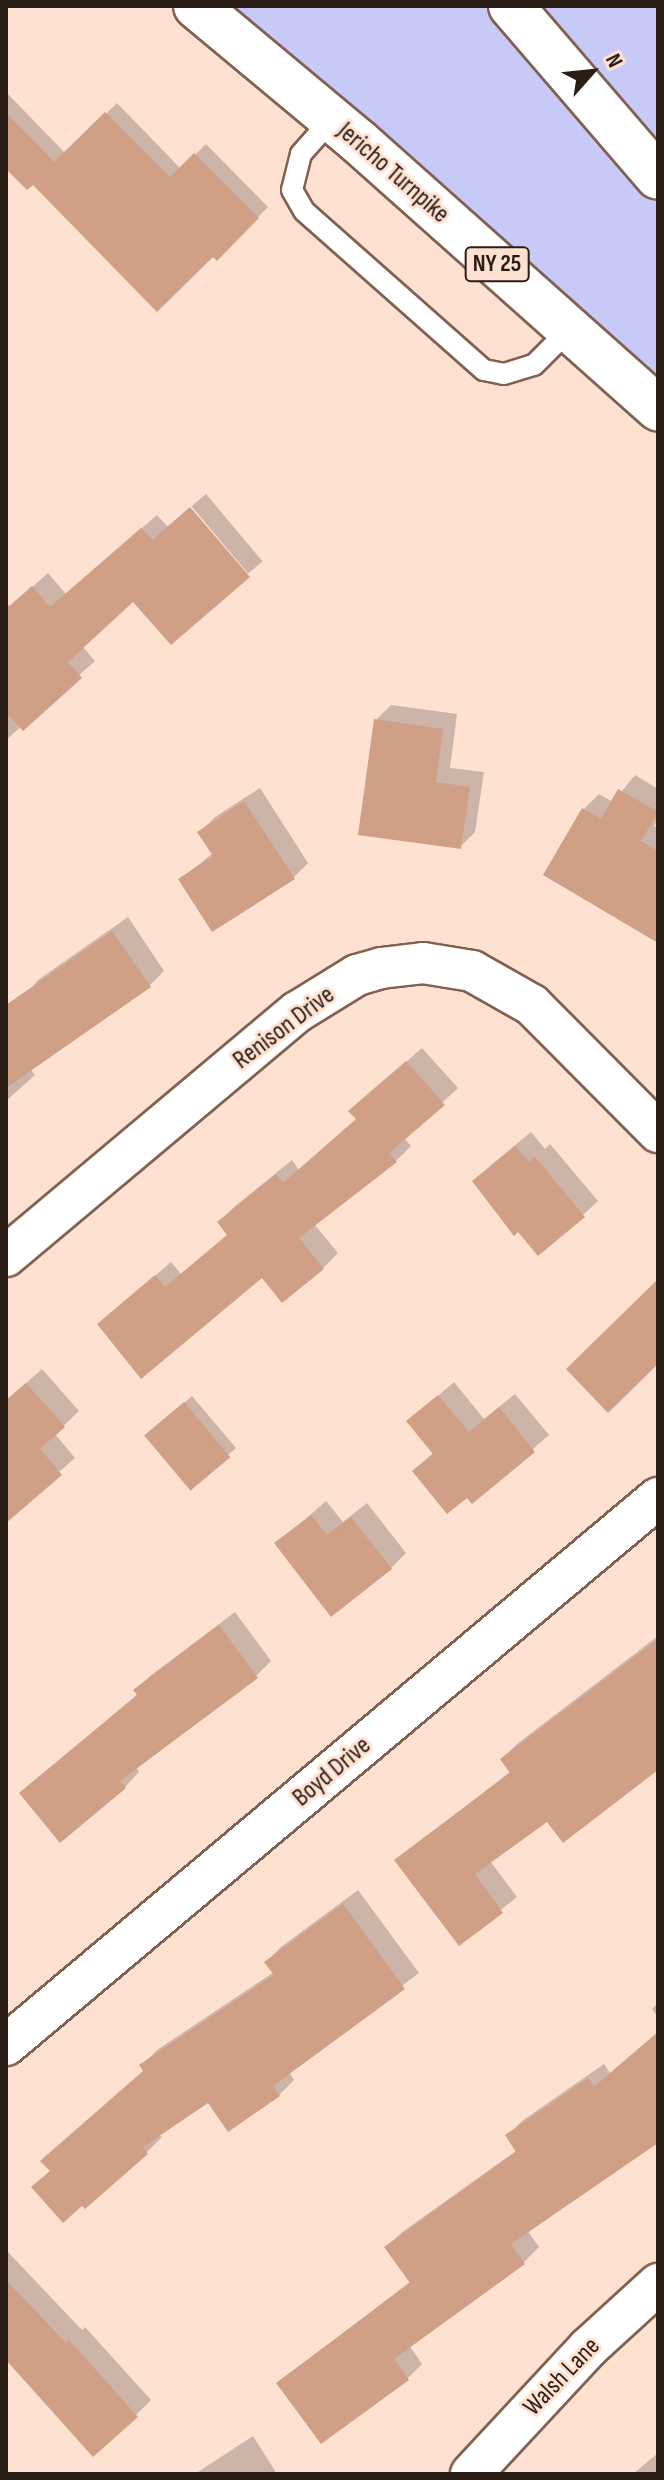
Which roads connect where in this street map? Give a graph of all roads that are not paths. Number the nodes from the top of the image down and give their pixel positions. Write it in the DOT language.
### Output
graph roads {
  1 [pos="196,6"];
  2 [pos="511,6"];
  3 [pos="332,119"];
  4 [pos="658,177"];
  5 [pos="570,329"];
  6 [pos="658,408"];
  7 [pos="658,1132"];
  8 [pos="6,1256"];
  9 [pos="658,1498"];
  10 [pos="6,2045"];
  11 [pos="658,2284"];
  12 [pos="471,2474"];
  1 -- 3 [label="main road, Jericho Turnpike / NY 25"];
  2 -- 4 [label="main road"];
  3 -- 5 [label="main road, Jericho Turnpike / NY 25"];
  3 -- 5 [label="lane"];
  5 -- 6 [label="main road, Jericho Turnpike / NY 25"];
  7 -- 8 [label="street, Renison Drive"];
  9 -- 10 [label="street, Boyd Drive"];
  11 -- 12 [label="street, Walsh Lane"];
}
